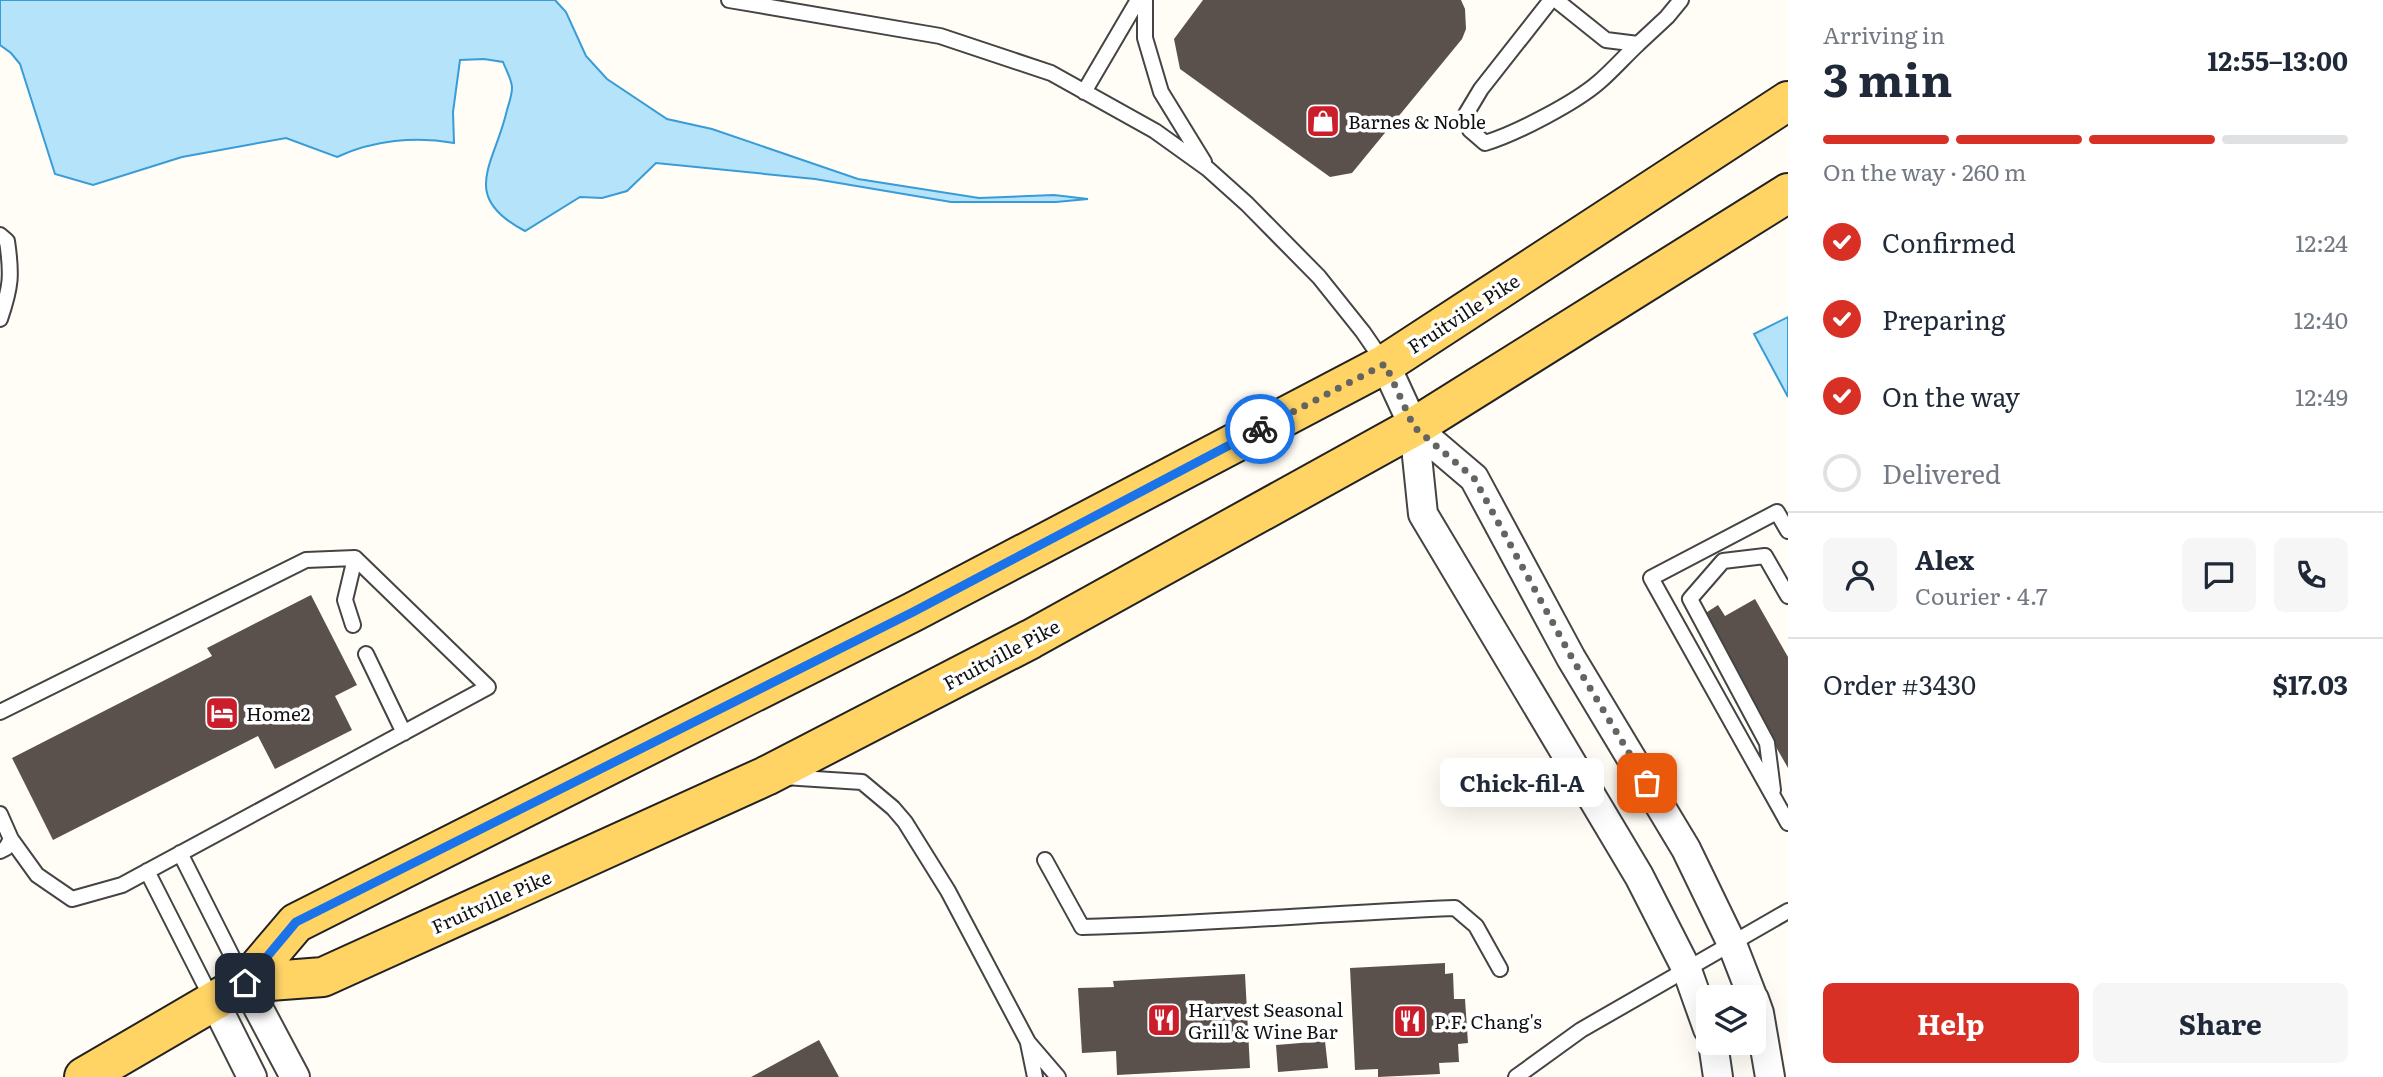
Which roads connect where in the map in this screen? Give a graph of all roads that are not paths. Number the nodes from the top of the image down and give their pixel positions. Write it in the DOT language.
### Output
graph roads {
  1 [pos="729,0"];
  2 [pos="1138,0"];
  3 [pos="1145,0"];
  4 [pos="1550,0"];
  5 [pos="1556,0"];
  6 [pos="1681,0"];
  7 [pos="1637,44"];
  8 [pos="1084,92"];
  9 [pos="1788,101"];
  10 [pos="1208,169"];
  11 [pos="1788,193"];
  12 [pos="0,235"];
  13 [pos="0,319"];
  14 [pos="1385,364"];
  15 [pos="1414,427"];
  16 [pos="1788,531"];
  17 [pos="355,558"];
  18 [pos="1788,596"];
  19 [pos="353,625"];
  20 [pos="366,654"];
  21 [pos="0,712"];
  22 [pos="404,733"];
  23 [pos="765,776"];
  24 [pos="1774,798"];
  25 [pos="0,814"];
  26 [pos="1788,823"];
  27 [pos="10,839"];
  28 [pos="0,851"];
  29 [pos="180,853"];
  30 [pos="1045,860"];
  31 [pos="147,871"];
  32 [pos="1788,912"];
  33 [pos="1732,944"];
  34 [pos="1500,969"];
  35 [pos="1687,970"];
  36 [pos="1748,985"];
  37 [pos="230,992"];
  38 [pos="1696,995"];
  39 [pos="1028,1042"];
  40 [pos="1766,1054"];
  41 [pos="1715,1055"];
  42 [pos="84,1077"];
  43 [pos="252,1077"];
  44 [pos="295,1077"];
  45 [pos="1035,1077"];
  46 [pos="1058,1077"];
  47 [pos="1516,1077"];
  48 [pos="1718,1077"];
  49 [pos="1770,1077"];
  1 -- 8 [label="lane"];
  2 -- 8 [label="lane"];
  3 -- 10 [label="lane"];
  4 -- 7 [label="lane"];
  5 -- 7 [label="lane"];
  6 -- 7 [label="lane"];
  8 -- 10 [label="lane"];
  9 -- 14 [label="main road, Fruitville Pike"];
  10 -- 14 [label="lane"];
  11 -- 15 [label="main road, Fruitville Pike"];
  12 -- 13 [label="lane"];
  14 -- 15 [label="street"];
  14 -- 37 [label="main road, Fruitville Pike"];
  15 -- 23 [label="main road, Fruitville Pike"];
  15 -- 33 [label="street"];
  15 -- 35 [label="street"];
  16 -- 24 [label="lane"];
  17 -- 19 [label="lane"];
  17 -- 21 [label="lane"];
  17 -- 22 [label="lane"];
  18 -- 24 [label="lane"];
  20 -- 22 [label="lane"];
  22 -- 29 [label="lane"];
  23 -- 37 [label="main road, Fruitville Pike"];
  23 -- 39 [label="lane"];
  24 -- 26 [label="lane"];
  25 -- 27 [label="lane"];
  27 -- 28 [label="lane"];
  27 -- 31 [label="lane"];
  29 -- 31 [label="lane"];
  29 -- 37 [label="lane"];
  30 -- 34 [label="lane"];
  31 -- 37 [label="lane"];
  32 -- 33 [label="lane"];
  33 -- 35 [label="lane"];
  33 -- 36 [label="street"];
  35 -- 38 [label="street"];
  35 -- 47 [label="lane"];
  37 -- 42 [label="main road, Fruitville Pike"];
  37 -- 43 [label="street"];
  37 -- 44 [label="street"];
  39 -- 45 [label="lane"];
  39 -- 46 [label="lane"];
  40 -- 49 [label="street"];
  41 -- 48 [label="street"];
}
